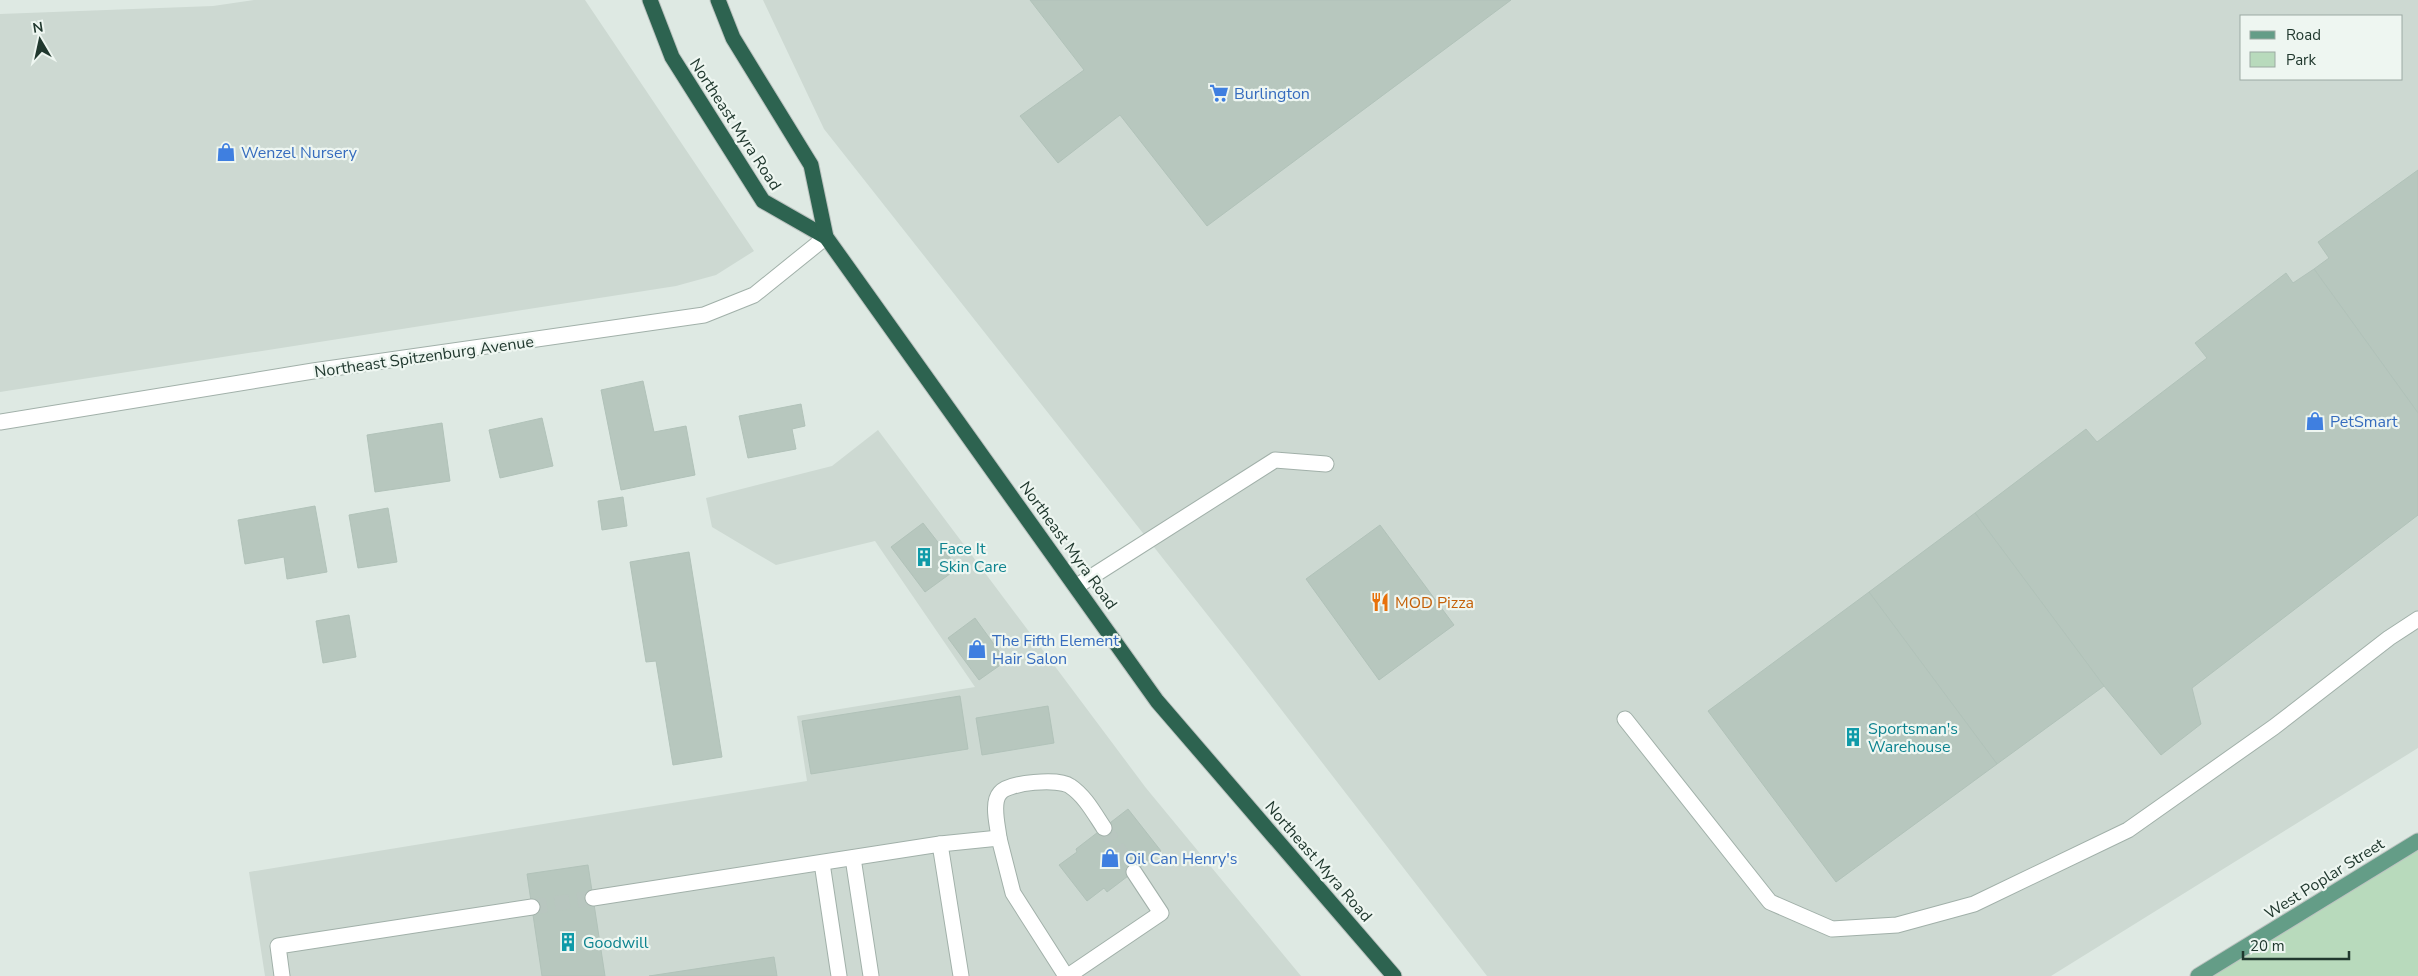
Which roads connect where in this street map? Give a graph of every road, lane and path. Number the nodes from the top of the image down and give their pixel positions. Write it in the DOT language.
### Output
graph roads {
  1 [pos="650,0"];
  2 [pos="718,0"];
  3 [pos="826,237"];
  4 [pos="0,422"];
  5 [pos="1326,464"];
  6 [pos="1077,586"];
  7 [pos="2418,618"];
  8 [pos="1625,719"];
  9 [pos="1104,828"];
  10 [pos="999,838"];
  11 [pos="2418,841"];
  12 [pos="940,844"];
  13 [pos="853,858"];
  14 [pos="822,863"];
  15 [pos="1134,872"];
  16 [pos="593,898"];
  17 [pos="532,907"];
  18 [pos="282,976"];
  19 [pos="840,976"];
  20 [pos="871,976"];
  21 [pos="961,976"];
  22 [pos="1067,976"];
  23 [pos="1394,976"];
  24 [pos="2198,976"];
  1 -- 3 [label="highway, Northeast Myra Road"];
  2 -- 3 [label="highway, Northeast Myra Road"];
  3 -- 4 [label="street, Northeast Spitzenburg Avenue"];
  3 -- 6 [label="highway, Northeast Myra Road"];
  5 -- 6 [label="street"];
  6 -- 23 [label="highway, Northeast Myra Road"];
  7 -- 8 [label="street"];
  9 -- 10 [label="street"];
  10 -- 12 [label="street"];
  10 -- 22 [label="street"];
  11 -- 24 [label="main road, West Poplar Street"];
  12 -- 13 [label="street"];
  12 -- 21 [label="street"];
  13 -- 14 [label="street"];
  13 -- 20 [label="street"];
  14 -- 16 [label="street"];
  14 -- 19 [label="street"];
  15 -- 22 [label="street"];
  17 -- 18 [label="street"];
}
